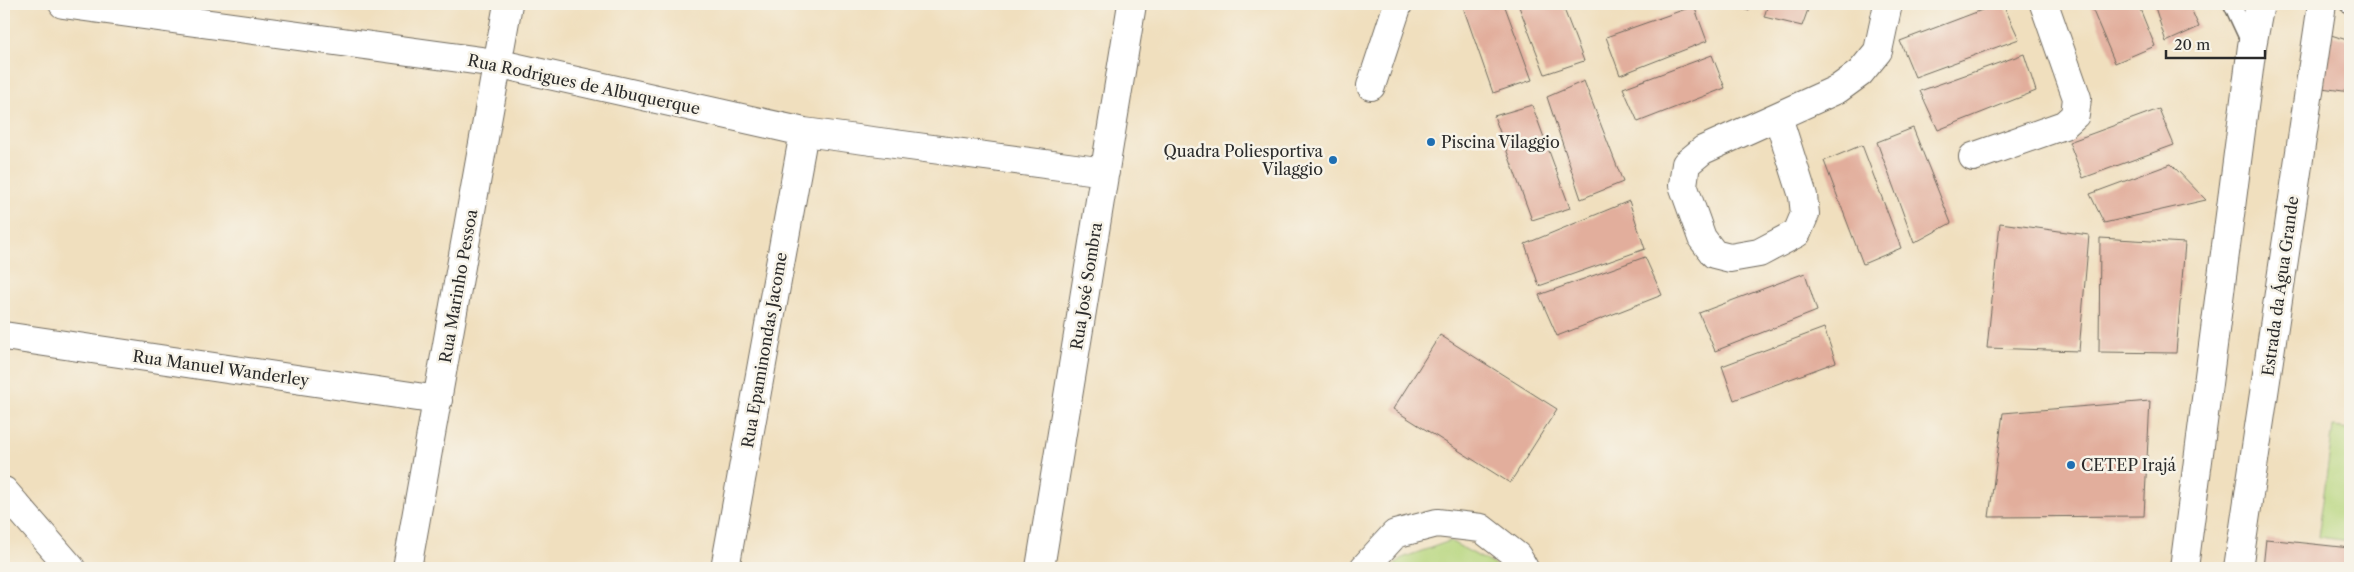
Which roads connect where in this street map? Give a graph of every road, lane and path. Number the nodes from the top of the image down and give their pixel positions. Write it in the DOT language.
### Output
graph roads {
  1 [pos="63,4"];
  2 [pos="508,4"];
  3 [pos="1132,4"];
  4 [pos="1398,4"];
  5 [pos="1888,4"];
  6 [pos="2044,4"];
  7 [pos="2232,4"];
  8 [pos="2260,4"];
  9 [pos="2322,4"];
  10 [pos="2252,46"];
  11 [pos="496,63"];
  12 [pos="1371,86"];
  13 [pos="1778,116"];
  14 [pos="804,132"];
  15 [pos="1973,157"];
  16 [pos="1105,172"];
  17 [pos="4,336"];
  18 [pos="438,400"];
  19 [pos="4,491"];
  20 [pos="71,568"];
  21 [pos="407,568"];
  22 [pos="725,568"];
  23 [pos="1040,568"];
  24 [pos="1364,568"];
  25 [pos="1524,568"];
  26 [pos="2184,568"];
  27 [pos="2238,568"];
  1 -- 11 [label="street, Rua Rodrigues de Albuquerque"];
  2 -- 11 [label="street, Rua Marinho Pessoa"];
  3 -- 16 [label="street, Rua José Sombra"];
  4 -- 12 [label="street"];
  5 -- 13 [label="street"];
  6 -- 15 [label="street"];
  7 -- 10 [label="lane"];
  8 -- 10 [label="street"];
  9 -- 27 [label="street, Estrada da Água Grande"];
  10 -- 26 [label="street"];
  11 -- 14 [label="street, Rua Rodrigues de Albuquerque"];
  11 -- 18 [label="street, Rua Marinho Pessoa"];
  13 -- 13 [label="street"];
  14 -- 16 [label="street, Rua Rodrigues de Albuquerque"];
  14 -- 22 [label="street, Rua Epaminondas Jacome"];
  16 -- 23 [label="street, Rua José Sombra"];
  17 -- 18 [label="street, Rua Manuel Wanderley"];
  18 -- 21 [label="street, Rua Marinho Pessoa"];
  19 -- 20 [label="street"];
  24 -- 25 [label="street"];
}
